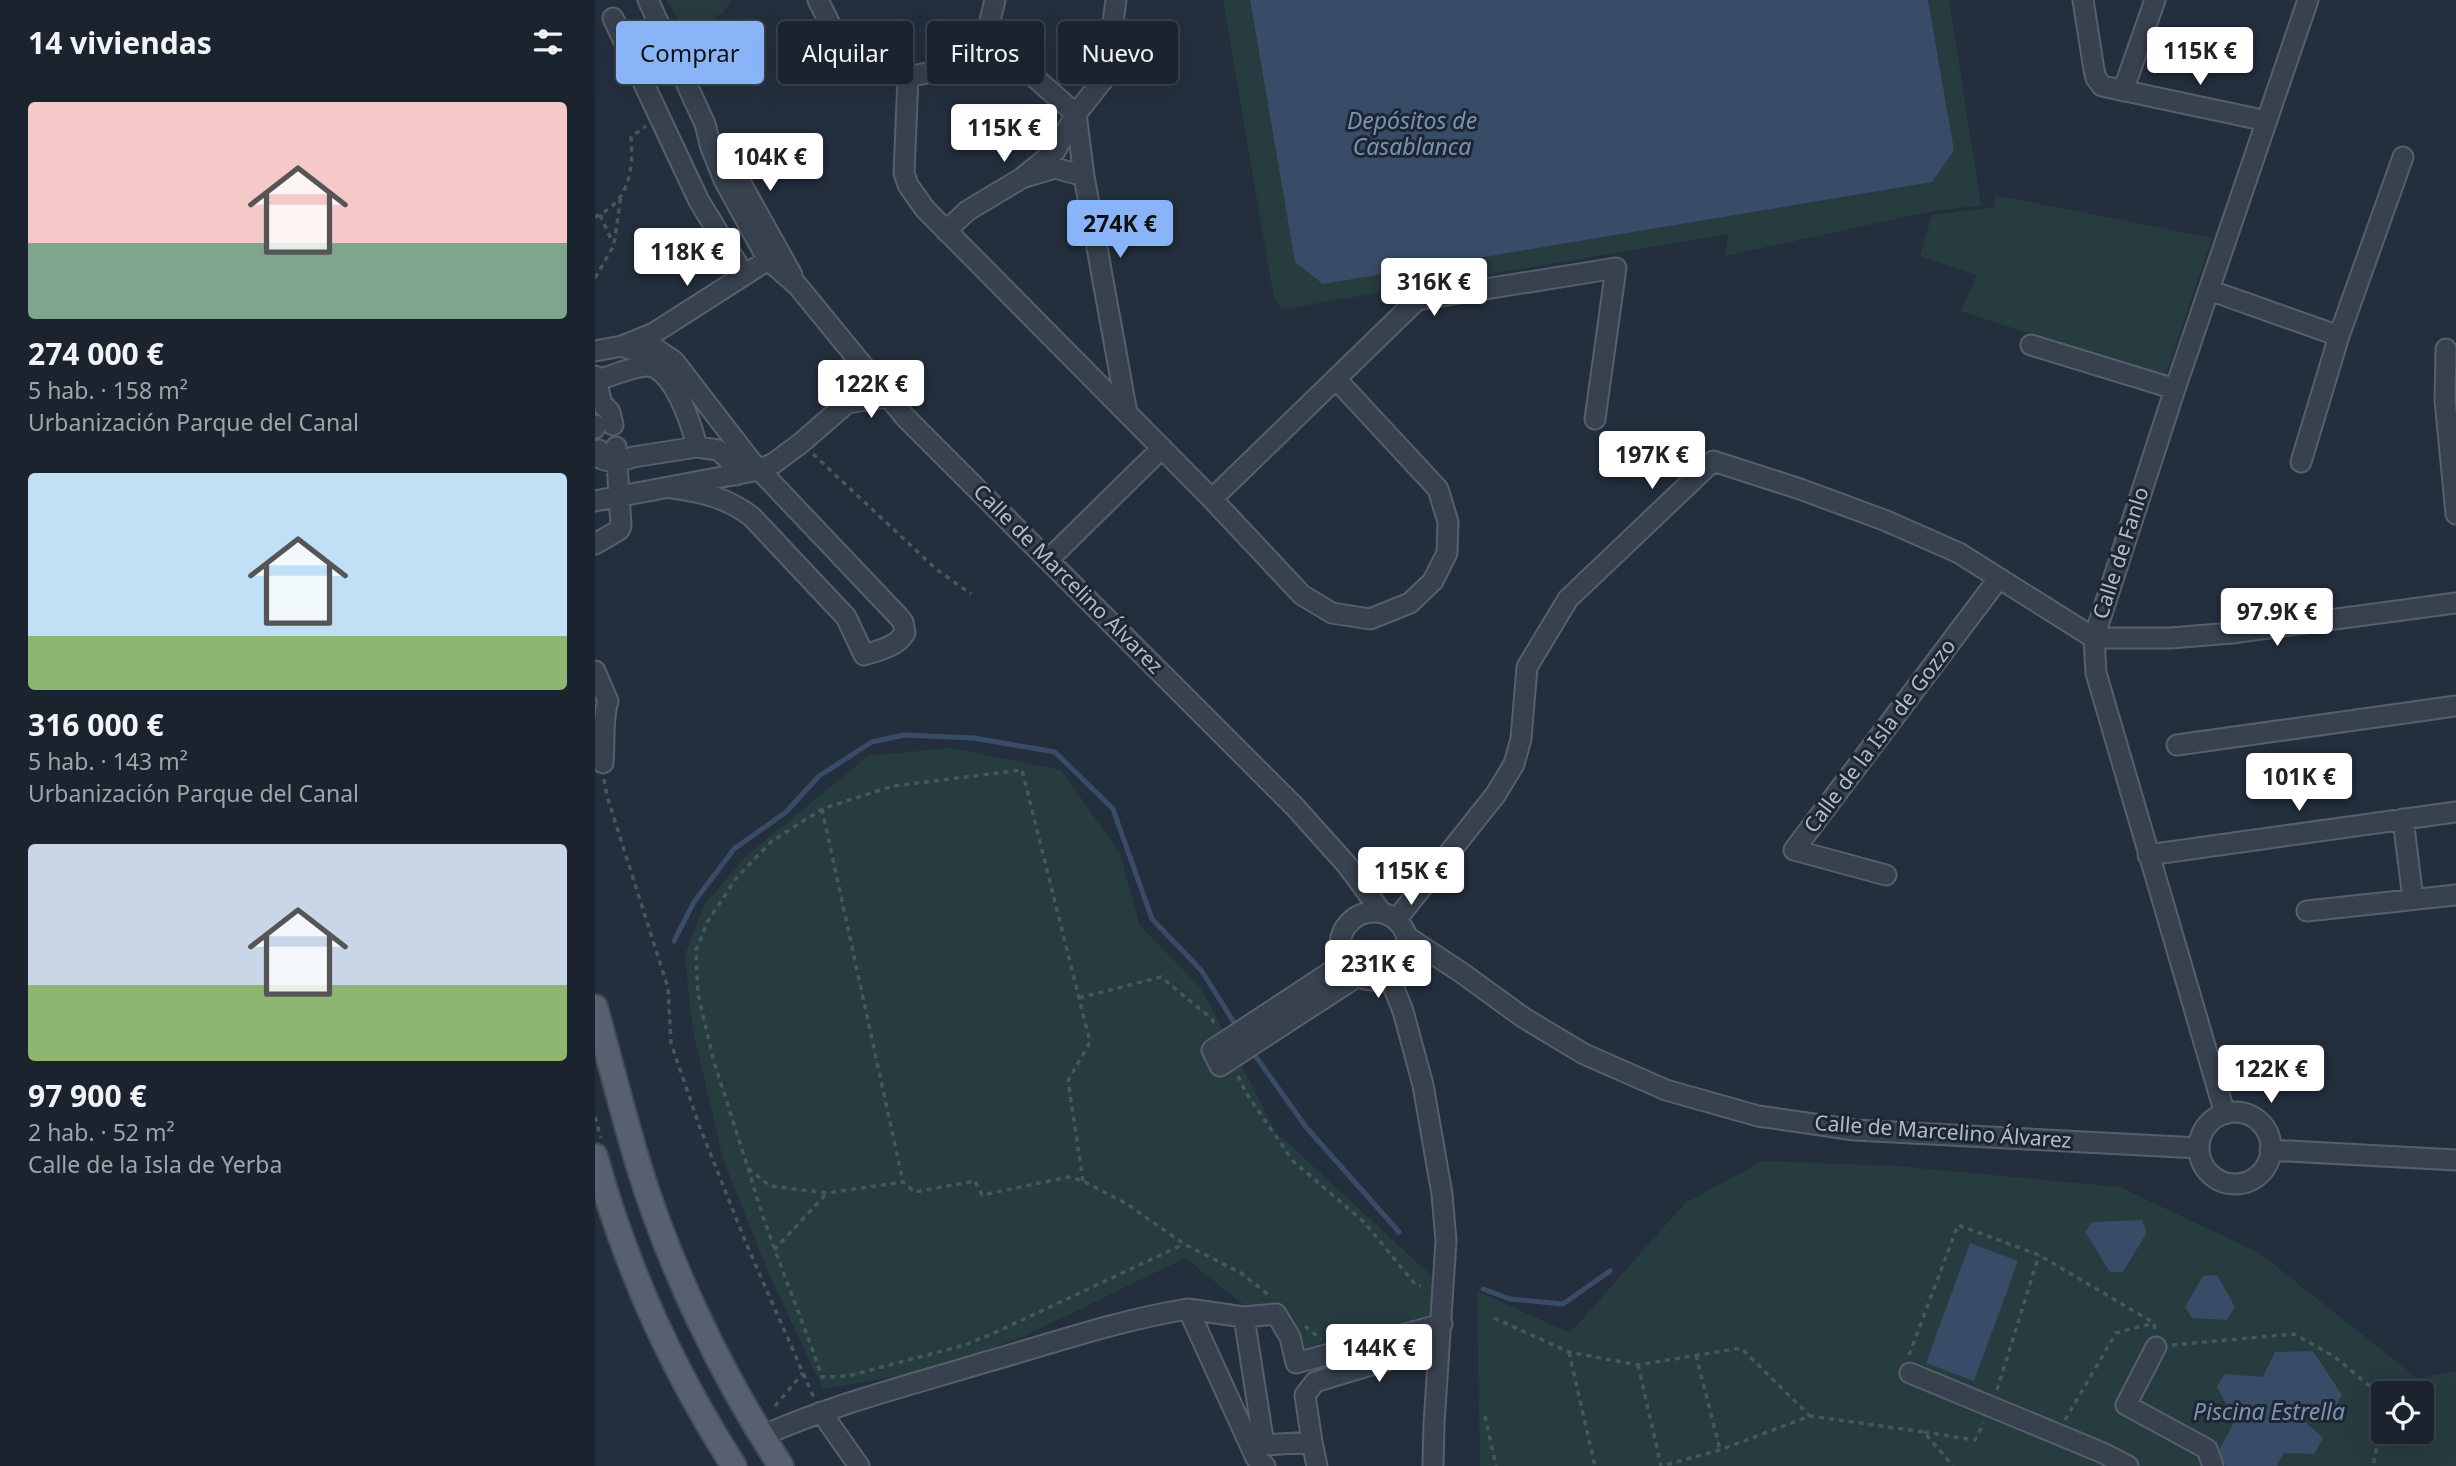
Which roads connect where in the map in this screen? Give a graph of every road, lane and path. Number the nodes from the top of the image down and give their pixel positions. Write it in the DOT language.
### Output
graph roads {
  1 [pos="648,0"];
  2 [pos="818,0"];
  3 [pos="995,0"];
  4 [pos="1116,0"];
  5 [pos="2083,0"];
  6 [pos="2155,0"];
  7 [pos="2308,0"];
  8 [pos="614,18"];
  9 [pos="828,21"];
  10 [pos="990,21"];
  11 [pos="908,84"];
  12 [pos="1041,84"];
  13 [pos="2123,91"];
  14 [pos="1076,114"];
  15 [pos="659,116"];
  16 [pos="2267,121"];
  17 [pos="705,124"];
  18 [pos="2403,157"];
  19 [pos="1084,176"];
  20 [pos="1021,178"];
  21 [pos="621,193"];
  22 [pos="597,216"];
  23 [pos="946,231"];
  24 [pos="614,245"];
  25 [pos="768,260"];
  26 [pos="740,268"];
  27 [pos="595,278"];
  28 [pos="797,285"];
  29 [pos="2209,289"];
  30 [pos="2339,336"];
  31 [pos="2031,345"];
  32 [pos="622,346"];
  33 [pos="2446,349"];
  34 [pos="595,351"];
  35 [pos="865,369"];
  36 [pos="596,378"];
  37 [pos="1336,379"];
  38 [pos="2175,389"];
  39 [pos="887,397"];
  40 [pos="847,403"];
  41 [pos="599,409"];
  42 [pos="1127,412"];
  43 [pos="1595,419"];
  44 [pos="601,426"];
  45 [pos="801,443"];
  46 [pos="697,447"];
  47 [pos="729,448"];
  48 [pos="1162,448"];
  49 [pos="2301,462"];
  50 [pos="759,470"];
  51 [pos="736,475"];
  52 [pos="672,488"];
  53 [pos="619,496"];
  54 [pos="1212,499"];
  55 [pos="595,501"];
  56 [pos="2456,514"];
  57 [pos="595,544"];
  58 [pos="1048,560"];
  59 [pos="1999,578"];
  60 [pos="971,594"];
  61 [pos="2456,603"];
  62 [pos="2094,638"];
  63 [pos="595,671"];
  64 [pos="2456,706"];
  65 [pos="2177,745"];
  66 [pos="603,763"];
  67 [pos="822,809"];
  68 [pos="2456,812"];
  69 [pos="2403,819"];
  70 [pos="2148,855"];
  71 [pos="1347,865"];
  72 [pos="1886,875"];
  73 [pos="2456,895"];
  74 [pos="2413,900"];
  75 [pos="2307,911"];
  76 [pos="1359,916"];
  77 [pos="1395,923"];
  78 [pos="1434,954"];
  79 [pos="1406,958"];
  80 [pos="1351,970"];
  81 [pos="1389,976"];
  82 [pos="1079,999"];
  83 [pos="595,1007"];
  84 [pos="1227,1052"];
  85 [pos="2225,1114"];
  86 [pos="2199,1148"];
  87 [pos="2270,1150"];
  88 [pos="595,1156"];
  89 [pos="2456,1160"];
  90 [pos="748,1168"];
  91 [pos="1083,1181"];
  92 [pos="903,1182"];
  93 [pos="827,1193"];
  94 [pos="1184,1244"];
  95 [pos="774,1250"];
  96 [pos="2039,1255"];
  97 [pos="1421,1286"];
  98 [pos="1273,1299"];
  99 [pos="1188,1309"];
  100 [pos="1244,1317"];
  101 [pos="1494,1318"];
  102 [pos="2154,1323"];
  103 [pos="1442,1324"];
  104 [pos="1304,1325"];
  105 [pos="1325,1342"];
  106 [pos="2156,1347"];
  107 [pos="1438,1351"];
  108 [pos="1569,1352"];
  109 [pos="1696,1355"];
  110 [pos="1638,1365"];
  111 [pos="803,1373"];
  112 [pos="1910,1373"];
  113 [pos="2371,1387"];
  114 [pos="818,1405"];
  115 [pos="775,1406"];
  116 [pos="1991,1407"];
  117 [pos="1485,1416"];
  118 [pos="1810,1416"];
  119 [pos="1924,1432"];
  120 [pos="2057,1434"];
  121 [pos="762,1436"];
  122 [pos="1312,1442"];
  123 [pos="2378,1444"];
  124 [pos="1720,1450"];
  125 [pos="734,1466"];
  126 [pos="781,1466"];
  127 [pos="859,1466"];
  128 [pos="1265,1466"];
  129 [pos="1317,1466"];
  130 [pos="1433,1466"];
  131 [pos="1496,1466"];
  132 [pos="1595,1466"];
  133 [pos="1953,1466"];
  134 [pos="2129,1466"];
  135 [pos="2213,1466"];
  136 [pos="2373,1466"];
  1 -- 17 [label="street, Calle de Marcelino Álvarez"];
  2 -- 9 [label="street"];
  3 -- 10 [label="street"];
  4 -- 14 [label="street"];
  5 -- 13 [label="street"];
  6 -- 13 [label="street"];
  7 -- 16 [label="street, Calle de Fanlo"];
  8 -- 15 [label="street"];
  11 -- 23 [label="street"];
  12 -- 14 [label="street"];
  13 -- 16 [label="street"];
  14 -- 19 [label="street"];
  14 -- 20 [label="street"];
  15 -- 21 [label="path"];
  15 -- 26 [label="street"];
  16 -- 29 [label="street, Calle de Fanlo"];
  17 -- 25 [label="street, Calle de Marcelino Álvarez"];
  17 -- 28 [label="street, Calle de Marcelino Álvarez"];
  18 -- 30 [label="street"];
  19 -- 20 [label="street"];
  19 -- 42 [label="street"];
  20 -- 23 [label="street"];
  21 -- 22 [label="path"];
  21 -- 24 [label="path"];
  22 -- 24 [label="path"];
  23 -- 42 [label="street"];
  24 -- 27 [label="path"];
  25 -- 28 [label="street, Calle de Marcelino Álvarez"];
  25 -- 32 [label="street"];
  28 -- 35 [label="street, Calle de Marcelino Álvarez"];
  29 -- 30 [label="street"];
  29 -- 38 [label="street, Calle de Fanlo"];
  30 -- 49 [label="street"];
  31 -- 38 [label="street"];
  32 -- 34 [label="street"];
  32 -- 47 [label="street"];
  33 -- 56 [label="street"];
  35 -- 39 [label="street, Calle de Marcelino Álvarez"];
  35 -- 40 [label="street"];
  36 -- 41 [label="street"];
  36 -- 46 [label="street"];
  37 -- 43 [label="street"];
  37 -- 54 [label="street"];
  37 -- 54 [label="street"];
  38 -- 62 [label="street, Calle de Fanlo"];
  39 -- 40 [label="street"];
  39 -- 58 [label="street, Calle de Marcelino Álvarez"];
  40 -- 45 [label="street"];
  41 -- 44 [label="street"];
  42 -- 48 [label="street"];
  45 -- 50 [label="street"];
  45 -- 60 [label="path"];
  46 -- 47 [label="street"];
  46 -- 53 [label="street"];
  47 -- 50 [label="street"];
  47 -- 51 [label="street"];
  48 -- 54 [label="street"];
  48 -- 58 [label="street"];
  50 -- 51 [label="street"];
  50 -- 52 [label="street"];
  51 -- 52 [label="street"];
  52 -- 53 [label="street"];
  53 -- 55 [label="street"];
  53 -- 57 [label="street"];
  58 -- 71 [label="street, Calle de Marcelino Álvarez"];
  59 -- 62 [label="street"];
  59 -- 72 [label="street, Calle de la Isla de Gozzo"];
  59 -- 77 [label="street"];
  61 -- 62 [label="street"];
  62 -- 70 [label="street, Calle de Fanlo"];
  63 -- 66 [label="street"];
  64 -- 65 [label="street"];
  66 -- 111 [label="path"];
  67 -- 82 [label="path"];
  67 -- 90 [label="path"];
  67 -- 92 [label="path"];
  68 -- 69 [label="street"];
  69 -- 70 [label="street"];
  69 -- 74 [label="street"];
  70 -- 85 [label="street, Calle de Fanlo"];
  71 -- 76 [label="street, Calle de Marcelino Álvarez"];
  71 -- 77 [label="street, Calle de Marcelino Álvarez"];
  73 -- 74 [label="street"];
  74 -- 75 [label="street"];
  76 -- 77 [label="street"];
  76 -- 80 [label="street"];
  77 -- 78 [label="street, Calle de Marcelino Álvarez"];
  77 -- 79 [label="street"];
  78 -- 79 [label="street"];
  78 -- 86 [label="street, Calle de Marcelino Álvarez"];
  79 -- 81 [label="street"];
  80 -- 81 [label="street"];
  80 -- 84 [label="street"];
  81 -- 103 [label="street"];
  82 -- 84 [label="path"];
  82 -- 91 [label="path"];
  83 -- 121 [label="main road"];
  84 -- 97 [label="path"];
  85 -- 86 [label="street"];
  85 -- 87 [label="street"];
  86 -- 87 [label="street"];
  87 -- 89 [label="street"];
  88 -- 125 [label="main road"];
  90 -- 93 [label="path"];
  90 -- 95 [label="path"];
  91 -- 92 [label="path"];
  91 -- 94 [label="path"];
  92 -- 93 [label="path"];
  93 -- 95 [label="path"];
  94 -- 95 [label="path"];
  94 -- 98 [label="path"];
  96 -- 102 [label="path"];
  96 -- 112 [label="path"];
  96 -- 116 [label="path"];
  99 -- 100 [label="street"];
  99 -- 114 [label="street"];
  99 -- 128 [label="street"];
  100 -- 103 [label="street"];
  100 -- 122 [label="street"];
  101 -- 108 [label="path"];
  102 -- 106 [label="path"];
  102 -- 120 [label="path"];
  103 -- 107 [label="street"];
  104 -- 105 [label="path"];
  106 -- 113 [label="path"];
  106 -- 135 [label="street"];
  107 -- 122 [label="street"];
  107 -- 130 [label="street"];
  108 -- 110 [label="path"];
  108 -- 132 [label="path"];
  109 -- 110 [label="path"];
  109 -- 118 [label="path"];
  109 -- 124 [label="path"];
  110 -- 124 [label="path"];
  111 -- 114 [label="path"];
  111 -- 115 [label="path"];
  112 -- 116 [label="street"];
  114 -- 121 [label="street"];
  114 -- 127 [label="street"];
  116 -- 119 [label="path"];
  116 -- 120 [label="street"];
  117 -- 131 [label="path"];
  118 -- 119 [label="path"];
  118 -- 124 [label="path"];
  119 -- 133 [label="path"];
  120 -- 134 [label="street"];
  121 -- 126 [label="main road"];
  122 -- 129 [label="street"];
  123 -- 136 [label="path"];
}
